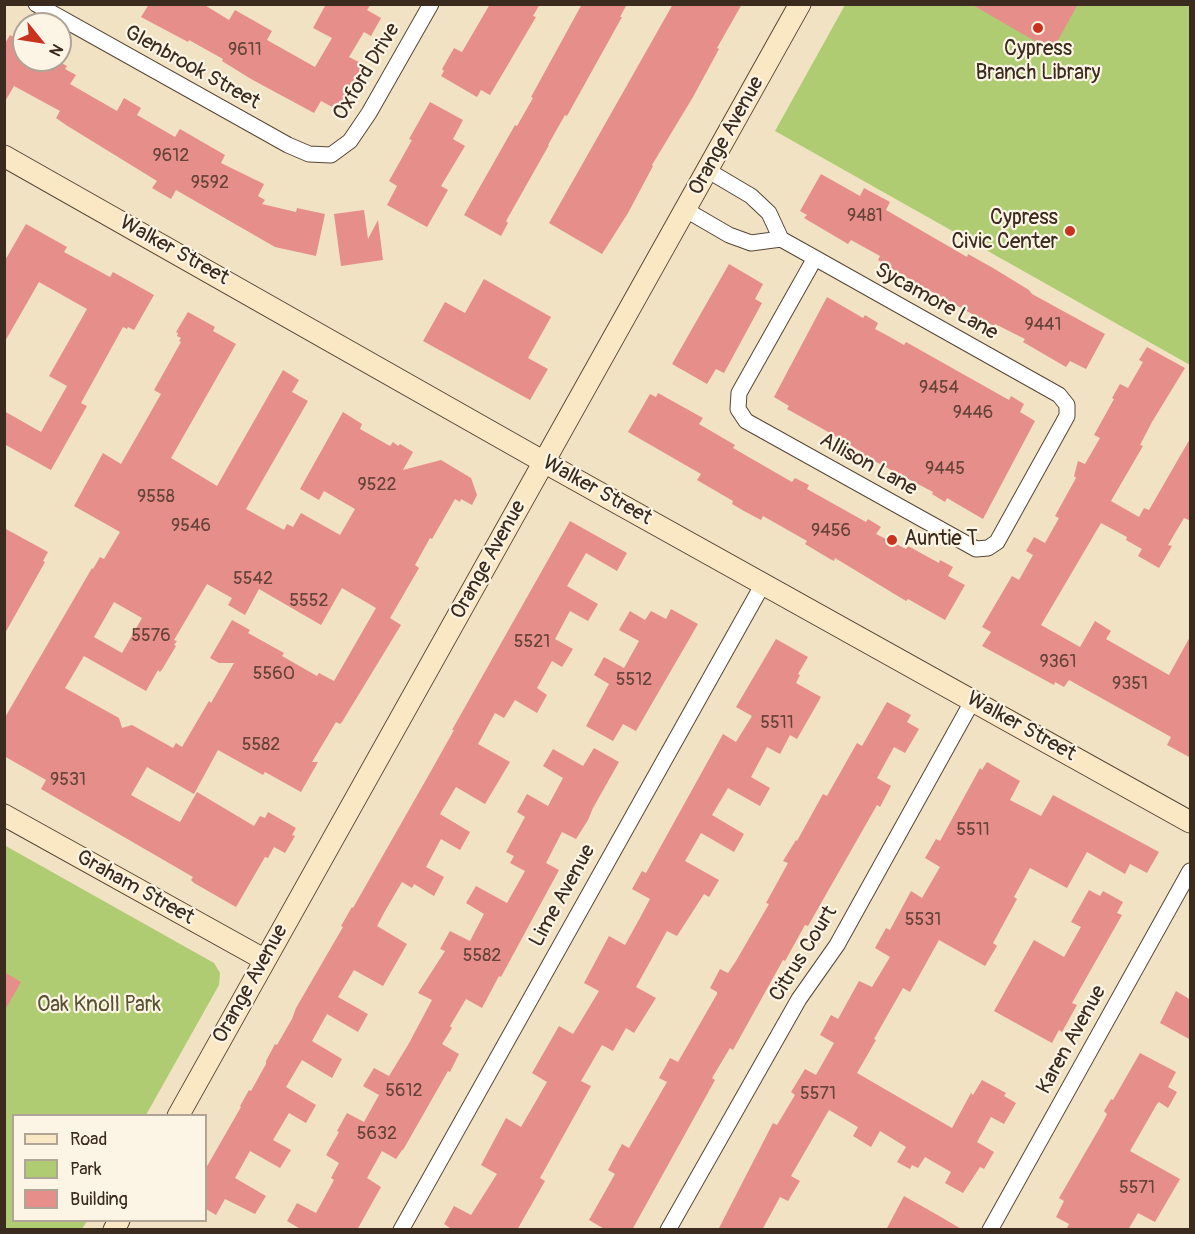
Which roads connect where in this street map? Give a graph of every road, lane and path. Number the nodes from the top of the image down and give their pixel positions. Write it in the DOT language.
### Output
graph roads {
  1 [pos="36,4"];
  2 [pos="431,4"];
  3 [pos="800,4"];
  4 [pos="331,154"];
  5 [pos="4,156"];
  6 [pos="707,170"];
  7 [pos="686,210"];
  8 [pos="781,239"];
  9 [pos="815,258"];
  10 [pos="1067,405"];
  11 [pos="544,462"];
  12 [pos="763,584"];
  13 [pos="973,700"];
  14 [pos="4,815"];
  15 [pos="1191,822"];
  16 [pos="1191,871"];
  17 [pos="264,960"];
  18 [pos="179,1114"];
  19 [pos="401,1230"];
  20 [pos="668,1230"];
  21 [pos="990,1230"];
  1 -- 4 [label="street, Glenbrook Street"];
  2 -- 4 [label="street, Oxford Drive"];
  3 -- 6 [label="main road, Orange Avenue"];
  5 -- 11 [label="main road, Walker Street"];
  6 -- 7 [label="main road, Orange Avenue"];
  6 -- 8 [label="street"];
  7 -- 8 [label="street"];
  7 -- 11 [label="main road, Orange Avenue"];
  8 -- 9 [label="street, Sycamore Lane"];
  9 -- 10 [label="street, Sycamore Lane"];
  9 -- 10 [label="street, Allison Lane"];
  11 -- 12 [label="main road, Walker Street"];
  11 -- 17 [label="main road, Orange Avenue"];
  12 -- 13 [label="main road, Walker Street"];
  12 -- 19 [label="street, Lime Avenue"];
  13 -- 15 [label="main road, Walker Street"];
  13 -- 20 [label="street, Citrus Court"];
  14 -- 17 [label="main road, Graham Street"];
  16 -- 21 [label="street, Karen Avenue"];
  17 -- 18 [label="main road, Orange Avenue"];
}
